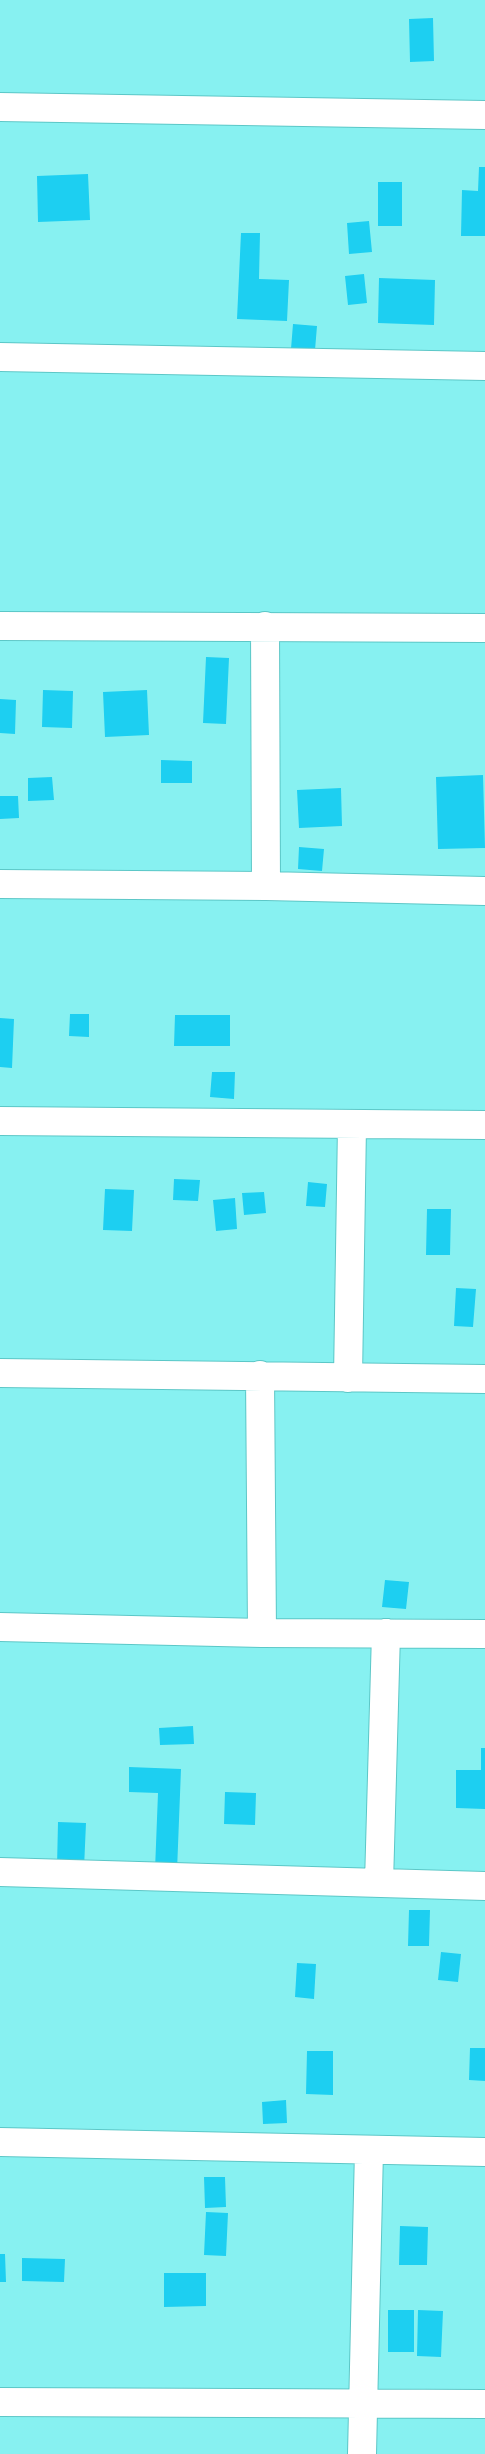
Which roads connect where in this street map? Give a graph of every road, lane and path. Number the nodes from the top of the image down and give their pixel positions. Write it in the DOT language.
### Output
graph roads {
  1 [pos="0,107"];
  2 [pos="485,115"];
  3 [pos="0,357"];
  4 [pos="485,366"];
  5 [pos="0,626"];
  6 [pos="265,626"];
  7 [pos="485,628"];
  8 [pos="0,884"];
  9 [pos="266,886"];
  10 [pos="485,891"];
  11 [pos="0,1121"];
  12 [pos="352,1125"];
  13 [pos="485,1125"];
  14 [pos="0,1373"];
  15 [pos="260,1375"];
  16 [pos="348,1378"];
  17 [pos="485,1379"];
  18 [pos="0,1627"];
  19 [pos="262,1633"];
  20 [pos="386,1633"];
  21 [pos="485,1634"];
  22 [pos="0,1872"];
  23 [pos="379,1883"];
  24 [pos="485,1886"];
  25 [pos="0,2142"];
  26 [pos="369,2150"];
  27 [pos="485,2152"];
  28 [pos="0,2402"];
  29 [pos="364,2404"];
  30 [pos="485,2404"];
  31 [pos="362,2454"];
  1 -- 2 [label="street"];
  3 -- 4 [label="street"];
  5 -- 6 [label="street"];
  6 -- 7 [label="street"];
  6 -- 9 [label="street"];
  8 -- 9 [label="street"];
  9 -- 10 [label="street"];
  11 -- 12 [label="street"];
  12 -- 13 [label="street"];
  12 -- 16 [label="street"];
  14 -- 15 [label="street"];
  15 -- 16 [label="street"];
  15 -- 19 [label="street"];
  16 -- 17 [label="street"];
  18 -- 19 [label="street"];
  19 -- 20 [label="street"];
  20 -- 21 [label="street"];
  20 -- 23 [label="street"];
  22 -- 23 [label="street"];
  23 -- 24 [label="street"];
  25 -- 26 [label="street"];
  26 -- 27 [label="street"];
  26 -- 29 [label="street"];
  28 -- 29 [label="street"];
  29 -- 30 [label="street"];
  29 -- 31 [label="street"];
}
